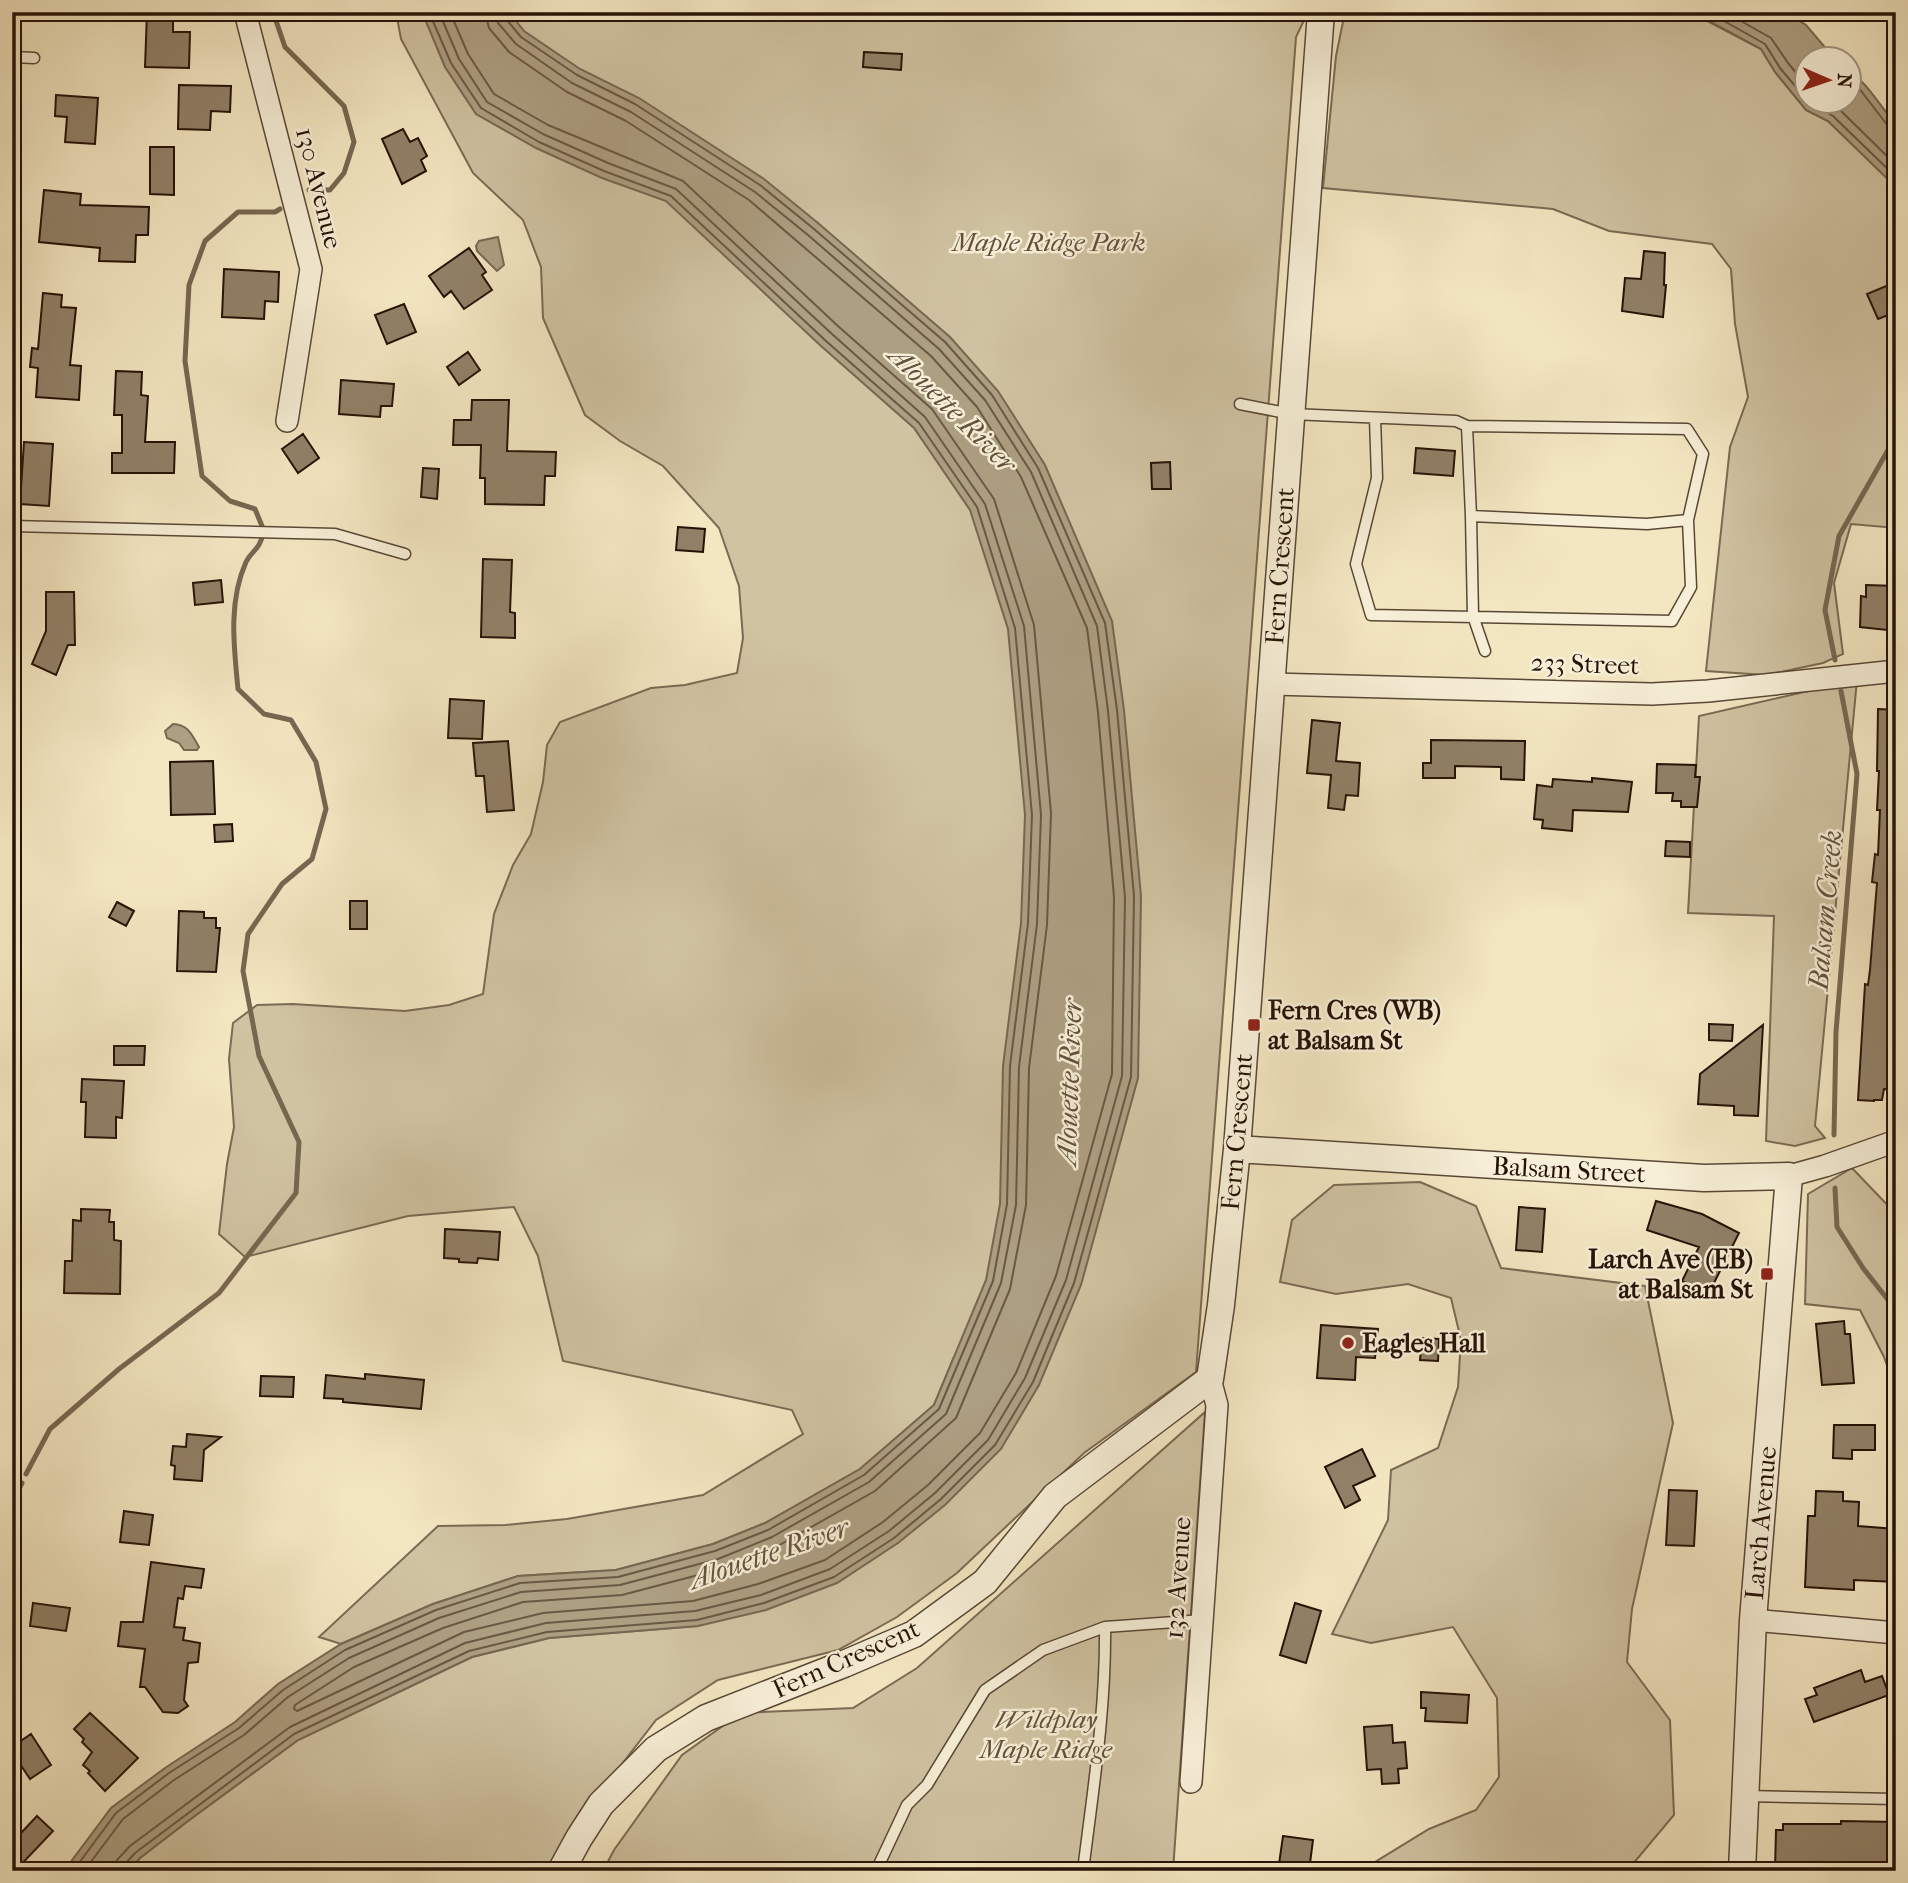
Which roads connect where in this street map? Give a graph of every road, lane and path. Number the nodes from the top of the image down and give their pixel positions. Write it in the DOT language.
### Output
graph roads {
  1 [pos="245,12"];
  2 [pos="1321,12"];
  3 [pos="12,57"];
  4 [pos="34,58"];
  5 [pos="1240,404"];
  6 [pos="1292,414"];
  7 [pos="1375,418"];
  8 [pos="287,421"];
  9 [pos="1467,426"];
  10 [pos="1471,516"];
  11 [pos="1688,520"];
  12 [pos="12,526"];
  13 [pos="405,554"];
  14 [pos="1474,616"];
  15 [pos="1485,651"];
  16 [pos="1896,671"];
  17 [pos="1272,684"];
  18 [pos="1896,1141"];
  19 [pos="1237,1149"];
  20 [pos="1789,1176"];
  21 [pos="1210,1379"];
  22 [pos="1203,1620"];
  23 [pos="1753,1620"];
  24 [pos="1105,1627"];
  25 [pos="1896,1633"];
  26 [pos="1191,1782"];
  27 [pos="1744,1795"];
  28 [pos="1896,1799"];
  29 [pos="561,1871"];
  30 [pos="876,1871"];
  31 [pos="1083,1871"];
  32 [pos="1742,1871"];
  1 -- 8 [label="street, 130 Avenue"];
  2 -- 6 [label="street, Fern Crescent"];
  3 -- 4 [label="lane"];
  5 -- 6 [label="lane"];
  6 -- 7 [label="lane"];
  6 -- 17 [label="street, Fern Crescent"];
  7 -- 9 [label="lane"];
  7 -- 14 [label="lane"];
  9 -- 10 [label="lane"];
  9 -- 11 [label="lane"];
  10 -- 11 [label="lane"];
  10 -- 14 [label="lane"];
  11 -- 14 [label="lane"];
  12 -- 13 [label="lane"];
  14 -- 15 [label="lane"];
  16 -- 17 [label="street, 233 Street"];
  17 -- 19 [label="street, Fern Crescent"];
  18 -- 20 [label="street, Balsam Street"];
  19 -- 20 [label="street, Balsam Street"];
  19 -- 21 [label="street, Fern Crescent"];
  20 -- 23 [label="street, Larch Avenue"];
  21 -- 22 [label="street, 132 Avenue"];
  21 -- 29 [label="street, Fern Crescent"];
  22 -- 24 [label="lane"];
  22 -- 26 [label="street, 132 Avenue"];
  23 -- 25 [label="street"];
  23 -- 27 [label="street, Larch Avenue"];
  24 -- 30 [label="lane"];
  24 -- 31 [label="lane"];
  27 -- 28 [label="lane"];
  27 -- 32 [label="street, Larch Avenue"];
}
